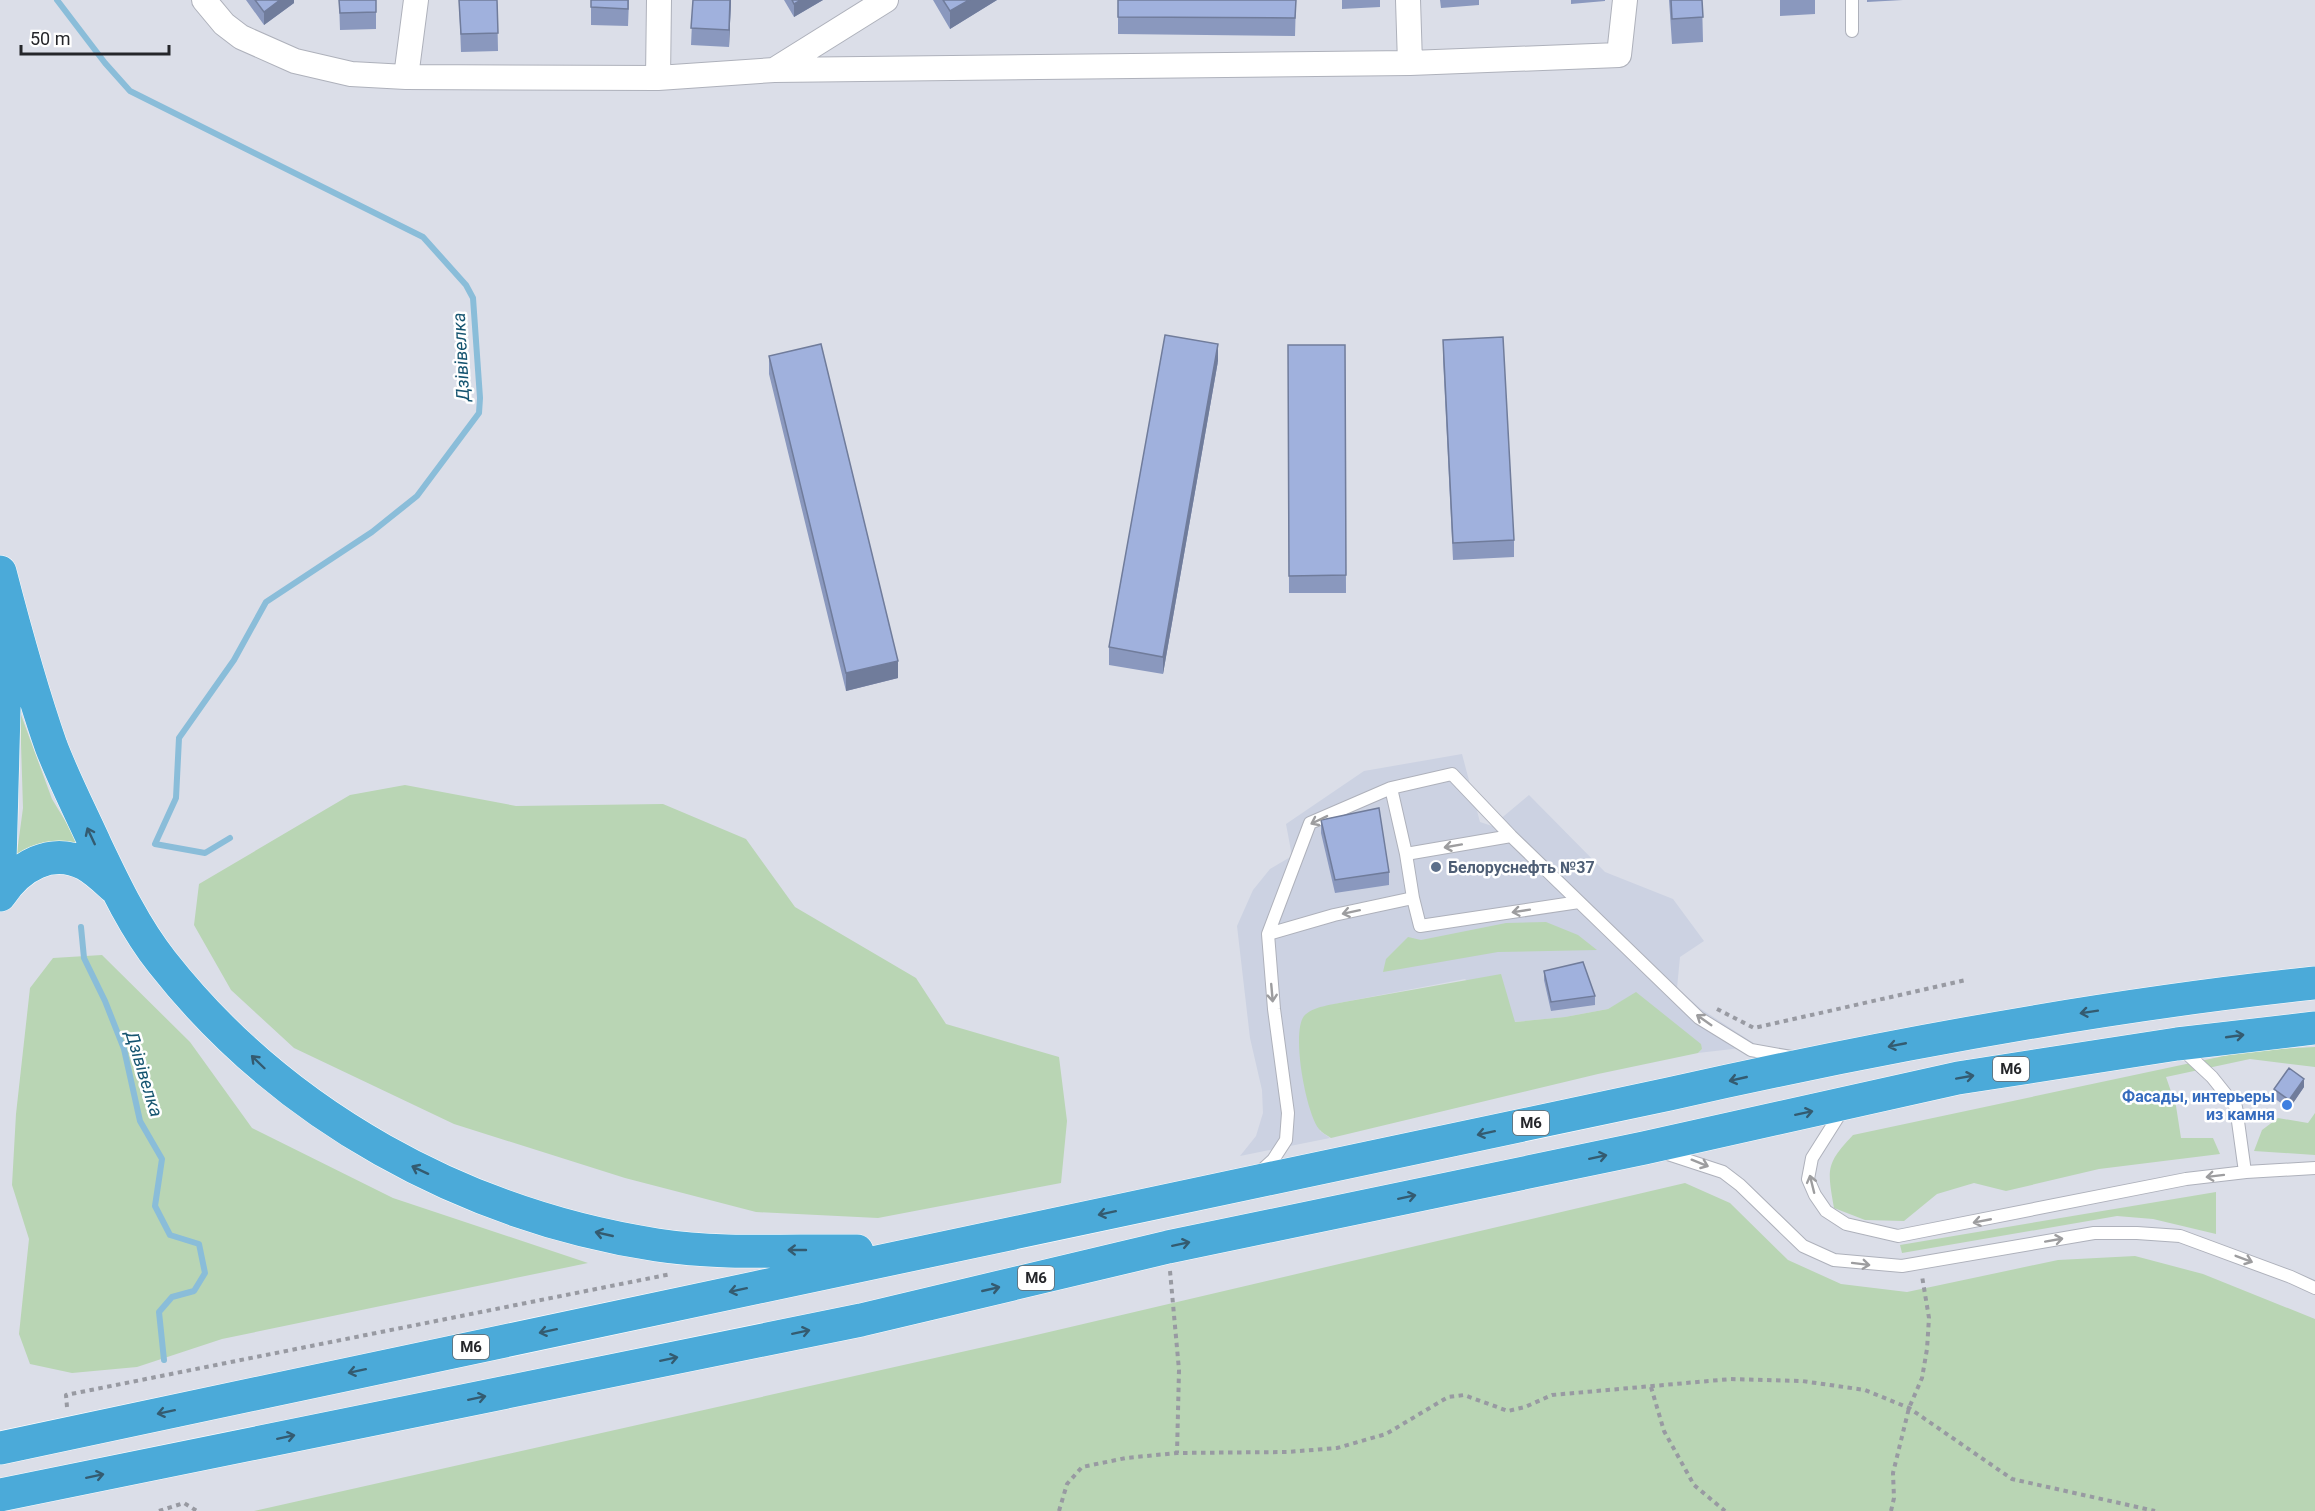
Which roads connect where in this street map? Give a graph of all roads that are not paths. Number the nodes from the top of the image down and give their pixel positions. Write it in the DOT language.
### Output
graph roads {
  1 [pos="204,0"];
  2 [pos="416,0"];
  3 [pos="659,0"];
  4 [pos="886,0"];
  5 [pos="1408,0"];
  6 [pos="1624,0"];
  7 [pos="1852,0"];
  8 [pos="1852,31"];
  9 [pos="1410,63"];
  10 [pos="774,70"];
  11 [pos="406,77"];
  12 [pos="658,78"];
  13 [pos="0,572"];
  14 [pos="0,635"];
  15 [pos="1391,788"];
  16 [pos="1,793"];
  17 [pos="1510,836"];
  18 [pos="1406,854"];
  19 [pos="0,863"];
  20 [pos="116,889"];
  21 [pos="0,895"];
  22 [pos="1413,898"];
  23 [pos="1579,902"];
  24 [pos="1268,934"];
  25 [pos="2315,983"];
  26 [pos="2309,1030"];
  27 [pos="2177,1044"];
  28 [pos="1816,1061"];
  29 [pos="1846,1104"];
  30 [pos="1644,1148"];
  31 [pos="2315,1168"];
  32 [pos="2245,1172"];
  33 [pos="1247,1184"];
  34 [pos="919,1251"];
  35 [pos="2315,1288"];
  36 [pos="12,1445"];
  37 [pos="0,1495"];
  1 -- 11 [label="street"];
  2 -- 11 [label="street"];
  3 -- 12 [label="street"];
  4 -- 10 [label="street"];
  5 -- 9 [label="street"];
  6 -- 9 [label="street"];
  7 -- 8 [label="lane"];
  9 -- 10 [label="street"];
  10 -- 12 [label="street"];
  11 -- 12 [label="street"];
  20 -- 13 [label="highway, one-way"];
  14 -- 16 [label="highway"];
  15 -- 17 [label="lane"];
  15 -- 18 [label="lane"];
  15 -- 24 [label="lane, one-way"];
  16 -- 19 [label="highway"];
  17 -- 18 [label="lane, one-way"];
  17 -- 23 [label="lane"];
  18 -- 22 [label="lane"];
  20 -- 21 [label="highway"];
  34 -- 20 [label="highway, one-way"];
  23 -- 22 [label="lane, one-way"];
  22 -- 24 [label="lane, one-way"];
  28 -- 23 [label="lane, one-way"];
  24 -- 33 [label="lane, one-way"];
  25 -- 28 [label="highway, М6, one-way"];
  27 -- 26 [label="highway, М6, one-way"];
  29 -- 27 [label="highway, М6, one-way"];
  27 -- 32 [label="lane"];
  28 -- 33 [label="highway, М6, one-way"];
  30 -- 29 [label="highway, М6, one-way"];
  32 -- 29 [label="lane, one-way"];
  30 -- 35 [label="lane, one-way"];
  37 -- 30 [label="highway, М6, one-way"];
  31 -- 32 [label="lane"];
  33 -- 34 [label="highway, М6, one-way"];
  34 -- 36 [label="highway, М6, one-way"];
}
